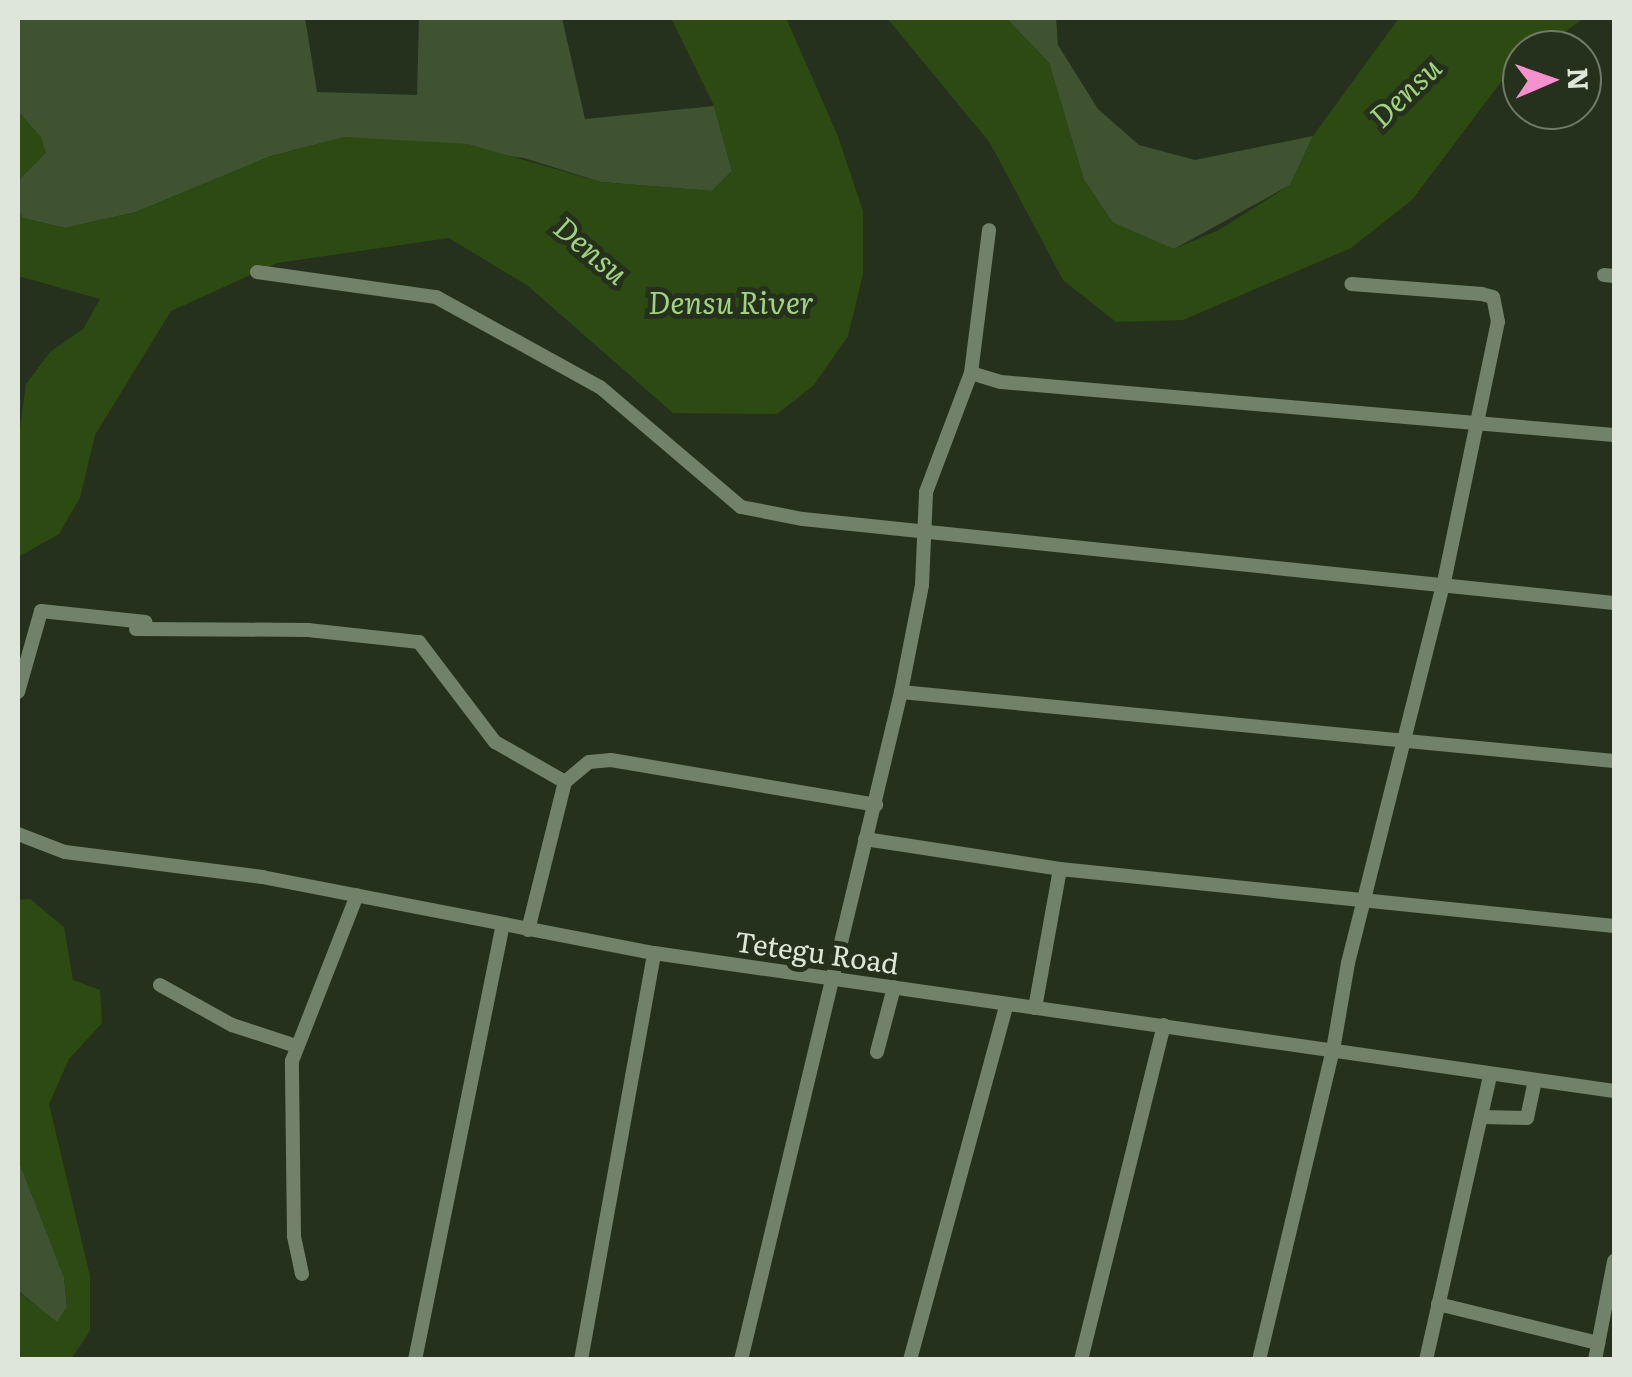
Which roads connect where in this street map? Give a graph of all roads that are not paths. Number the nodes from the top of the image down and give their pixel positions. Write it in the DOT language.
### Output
graph roads {
  1 [pos="989,230"];
  2 [pos="257,272"];
  3 [pos="1351,284"];
  4 [pos="971,373"];
  5 [pos="1480,425"];
  6 [pos="1614,435"];
  7 [pos="925,528"];
  8 [pos="1444,582"];
  9 [pos="1614,602"];
  10 [pos="18,692"];
  11 [pos="901,692"];
  12 [pos="1406,742"];
  13 [pos="1614,761"];
  14 [pos="565,782"];
  15 [pos="876,805"];
  16 [pos="18,834"];
  17 [pos="865,839"];
  18 [pos="1060,869"];
  19 [pos="357,896"];
  20 [pos="1364,902"];
  21 [pos="503,924"];
  22 [pos="1614,926"];
  23 [pos="528,930"];
  24 [pos="654,954"];
  25 [pos="830,977"];
  26 [pos="160,986"];
  27 [pos="894,986"];
  28 [pos="1006,1004"];
  29 [pos="1035,1008"];
  30 [pos="1164,1025"];
  31 [pos="296,1046"];
  32 [pos="1333,1050"];
  33 [pos="877,1052"];
  34 [pos="1490,1074"];
  35 [pos="1534,1080"];
  36 [pos="1614,1091"];
  37 [pos="1480,1117"];
  38 [pos="1614,1261"];
  39 [pos="302,1274"];
  40 [pos="1438,1304"];
  41 [pos="1598,1344"];
  42 [pos="415,1360"];
  43 [pos="582,1360"];
  44 [pos="741,1360"];
  45 [pos="910,1360"];
  46 [pos="1081,1360"];
  47 [pos="1259,1360"];
  48 [pos="1426,1360"];
  49 [pos="1595,1360"];
  1 -- 4 [label="street"];
  2 -- 7 [label="street"];
  3 -- 5 [label="street"];
  4 -- 5 [label="street"];
  4 -- 7 [label="street"];
  5 -- 6 [label="street"];
  5 -- 8 [label="street"];
  7 -- 8 [label="street"];
  7 -- 11 [label="street"];
  8 -- 9 [label="street"];
  8 -- 12 [label="street"];
  10 -- 14 [label="street"];
  11 -- 12 [label="street"];
  11 -- 15 [label="street"];
  12 -- 13 [label="street"];
  12 -- 20 [label="street"];
  14 -- 15 [label="street"];
  14 -- 23 [label="street"];
  15 -- 17 [label="street"];
  16 -- 19 [label="street, Tetegu Road"];
  17 -- 18 [label="street"];
  17 -- 25 [label="street"];
  18 -- 20 [label="street"];
  18 -- 29 [label="street"];
  19 -- 21 [label="street, Tetegu Road"];
  19 -- 31 [label="street"];
  20 -- 22 [label="street"];
  20 -- 32 [label="street"];
  21 -- 23 [label="street, Tetegu Road"];
  21 -- 42 [label="street"];
  23 -- 24 [label="street, Tetegu Road"];
  24 -- 25 [label="street, Tetegu Road"];
  24 -- 43 [label="street"];
  25 -- 27 [label="street, Tetegu Road"];
  25 -- 44 [label="street"];
  26 -- 31 [label="street"];
  27 -- 28 [label="street, Tetegu Road"];
  27 -- 33 [label="street"];
  28 -- 29 [label="street, Tetegu Road"];
  28 -- 45 [label="street"];
  29 -- 30 [label="street, Tetegu Road"];
  30 -- 32 [label="street, Tetegu Road"];
  30 -- 46 [label="street"];
  31 -- 39 [label="street"];
  32 -- 34 [label="street, Tetegu Road"];
  32 -- 47 [label="street"];
  34 -- 35 [label="street, Tetegu Road"];
  34 -- 37 [label="street"];
  35 -- 36 [label="street, Tetegu Road"];
  35 -- 37 [label="street"];
  37 -- 40 [label="street"];
  38 -- 41 [label="street"];
  40 -- 41 [label="street"];
  40 -- 48 [label="street"];
  41 -- 49 [label="street"];
}
